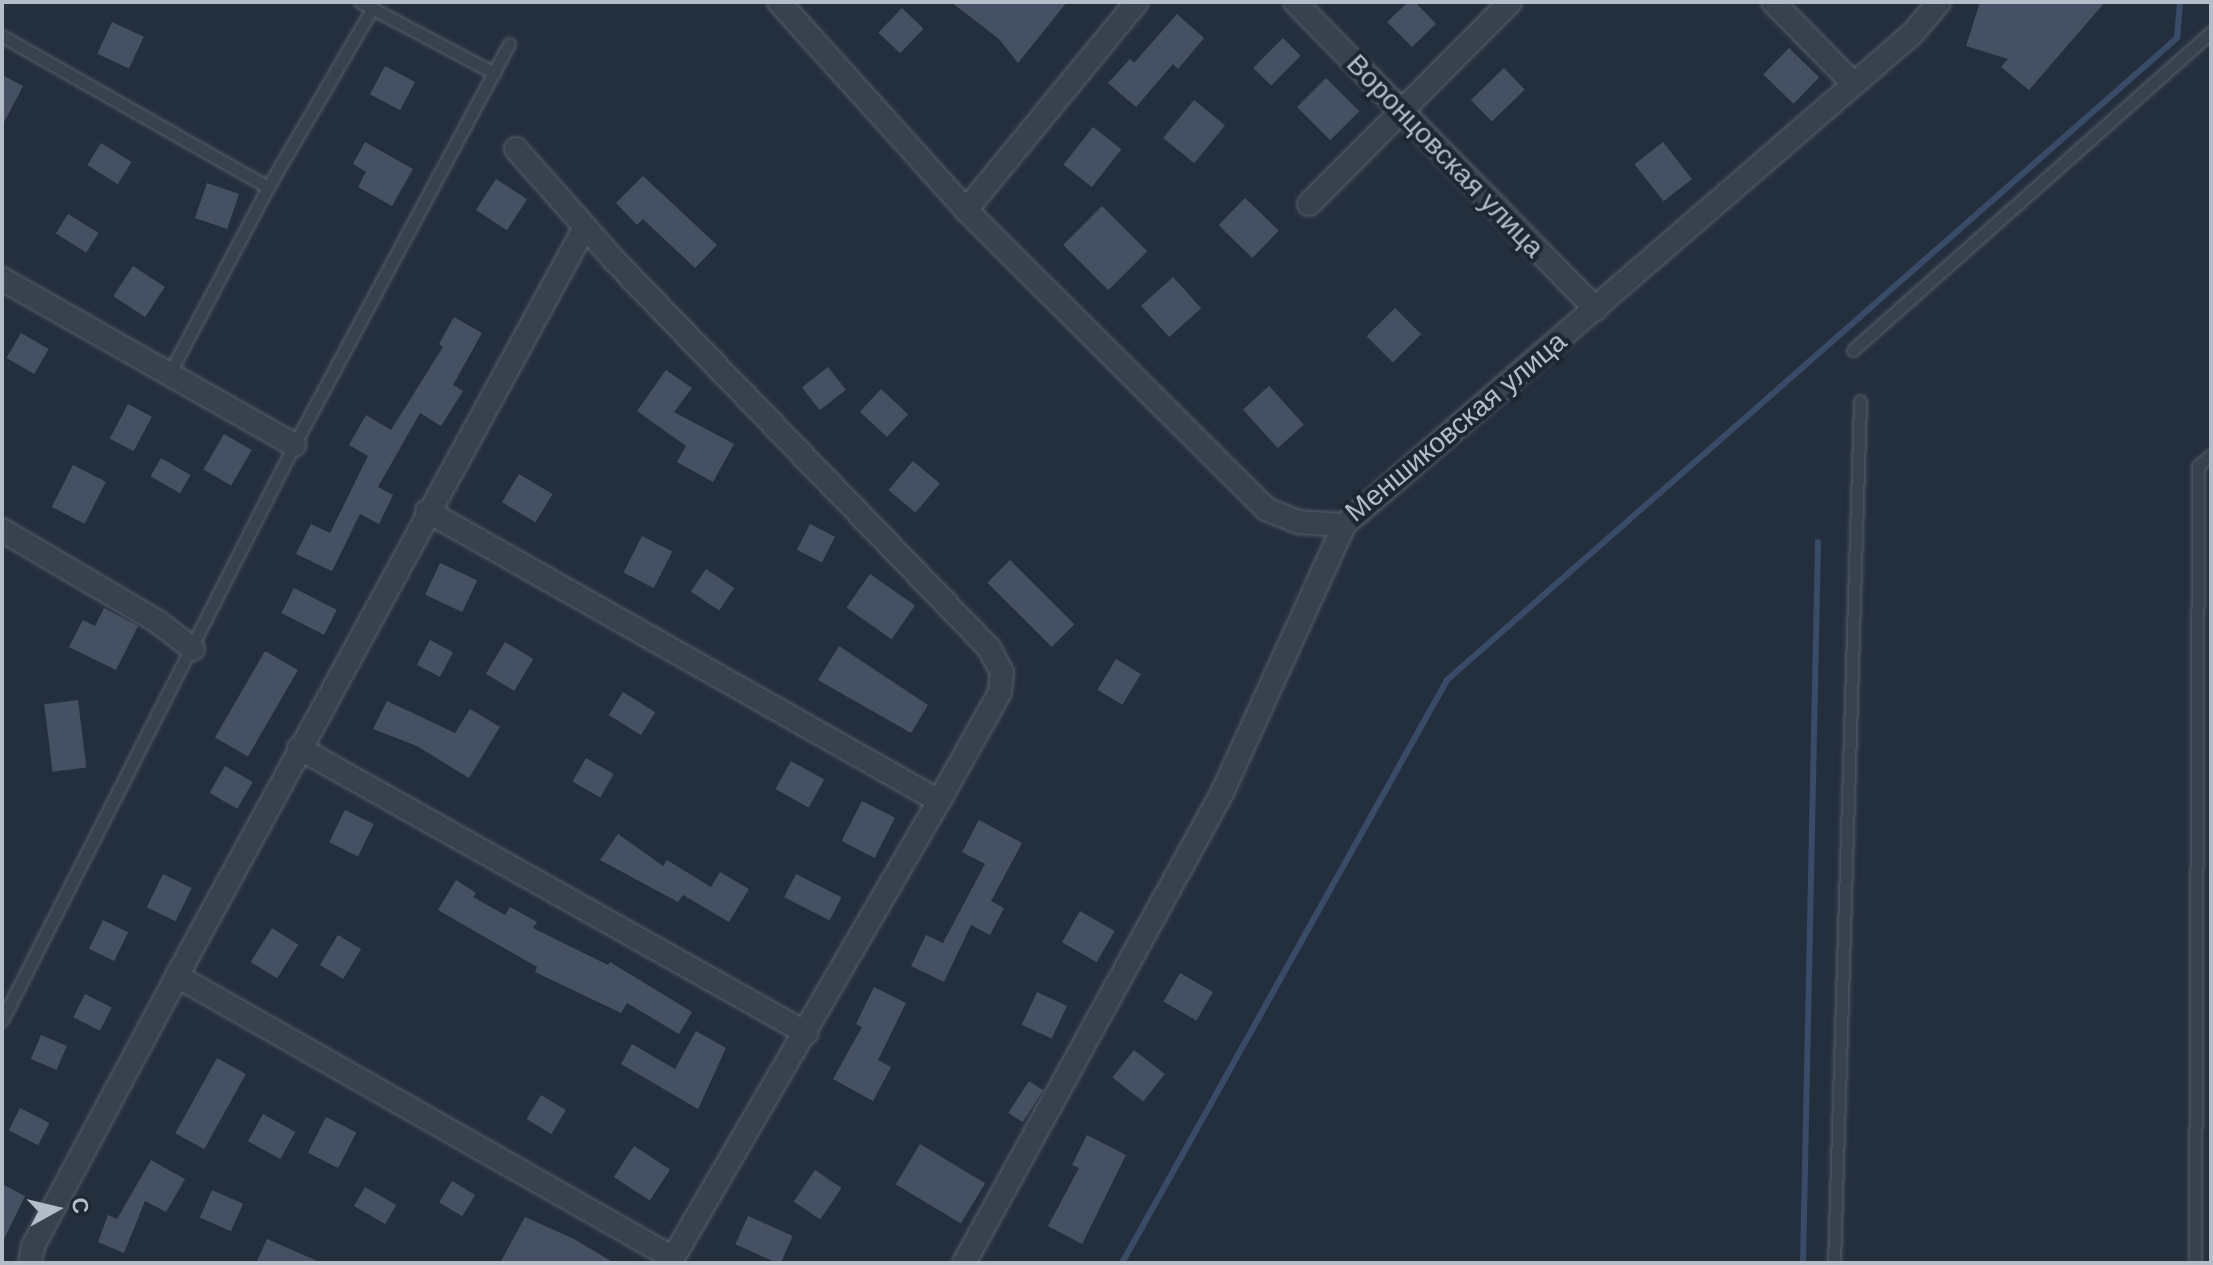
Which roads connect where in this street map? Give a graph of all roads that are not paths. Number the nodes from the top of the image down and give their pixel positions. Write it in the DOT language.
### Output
graph roads {
  1 [pos="360,2"];
  2 [pos="779,2"];
  3 [pos="1137,2"];
  4 [pos="1295,2"];
  5 [pos="1510,2"];
  6 [pos="1773,2"];
  7 [pos="1939,2"];
  8 [pos="371,6"];
  9 [pos="2211,32"];
  10 [pos="2,36"];
  11 [pos="509,44"];
  12 [pos="494,73"];
  13 [pos="1853,83"];
  14 [pos="1402,111"];
  15 [pos="516,149"];
  16 [pos="268,187"];
  17 [pos="1309,204"];
  18 [pos="966,210"];
  19 [pos="585,227"];
  20 [pos="2,279"];
  21 [pos="1596,309"];
  22 [pos="1853,350"];
  23 [pos="171,379"];
  24 [pos="1860,401"];
  25 [pos="294,445"];
  26 [pos="2211,455"];
  27 [pos="427,511"];
  28 [pos="1344,525"];
  29 [pos="2,530"];
  30 [pos="193,649"];
  31 [pos="299,748"];
  32 [pos="939,801"];
  33 [pos="177,976"];
  34 [pos="2,1020"];
  35 [pos="806,1033"];
  36 [pos="671,1260"];
  37 [pos="30,1263"];
  38 [pos="964,1263"];
  39 [pos="1834,1263"];
  40 [pos="2195,1263"];
  1 -- 8 [label="lane"];
  2 -- 18 [label="street, Меншиковская улица"];
  3 -- 18 [label="street"];
  4 -- 14 [label="street, Воронцовская улица"];
  5 -- 14 [label="street"];
  6 -- 13 [label="street"];
  7 -- 13 [label="street, Меншиковская улица"];
  8 -- 12 [label="lane"];
  8 -- 16 [label="lane"];
  9 -- 22 [label="lane"];
  10 -- 16 [label="lane"];
  11 -- 12 [label="lane"];
  12 -- 25 [label="lane"];
  13 -- 21 [label="street, Меншиковская улица"];
  14 -- 17 [label="street"];
  14 -- 21 [label="street, Воронцовская улица"];
  15 -- 19 [label="street"];
  16 -- 23 [label="lane"];
  18 -- 28 [label="street, Меншиковская улица"];
  19 -- 27 [label="street"];
  19 -- 32 [label="street"];
  20 -- 23 [label="street"];
  21 -- 28 [label="street, Меншиковская улица"];
  23 -- 25 [label="street"];
  24 -- 39 [label="lane"];
  25 -- 30 [label="lane"];
  26 -- 40 [label="lane"];
  27 -- 31 [label="street"];
  27 -- 32 [label="street"];
  28 -- 38 [label="street"];
  29 -- 30 [label="street"];
  30 -- 34 [label="lane"];
  31 -- 33 [label="street"];
  31 -- 35 [label="street"];
  32 -- 35 [label="street"];
  33 -- 36 [label="street"];
  33 -- 37 [label="street"];
  35 -- 36 [label="street"];
}
